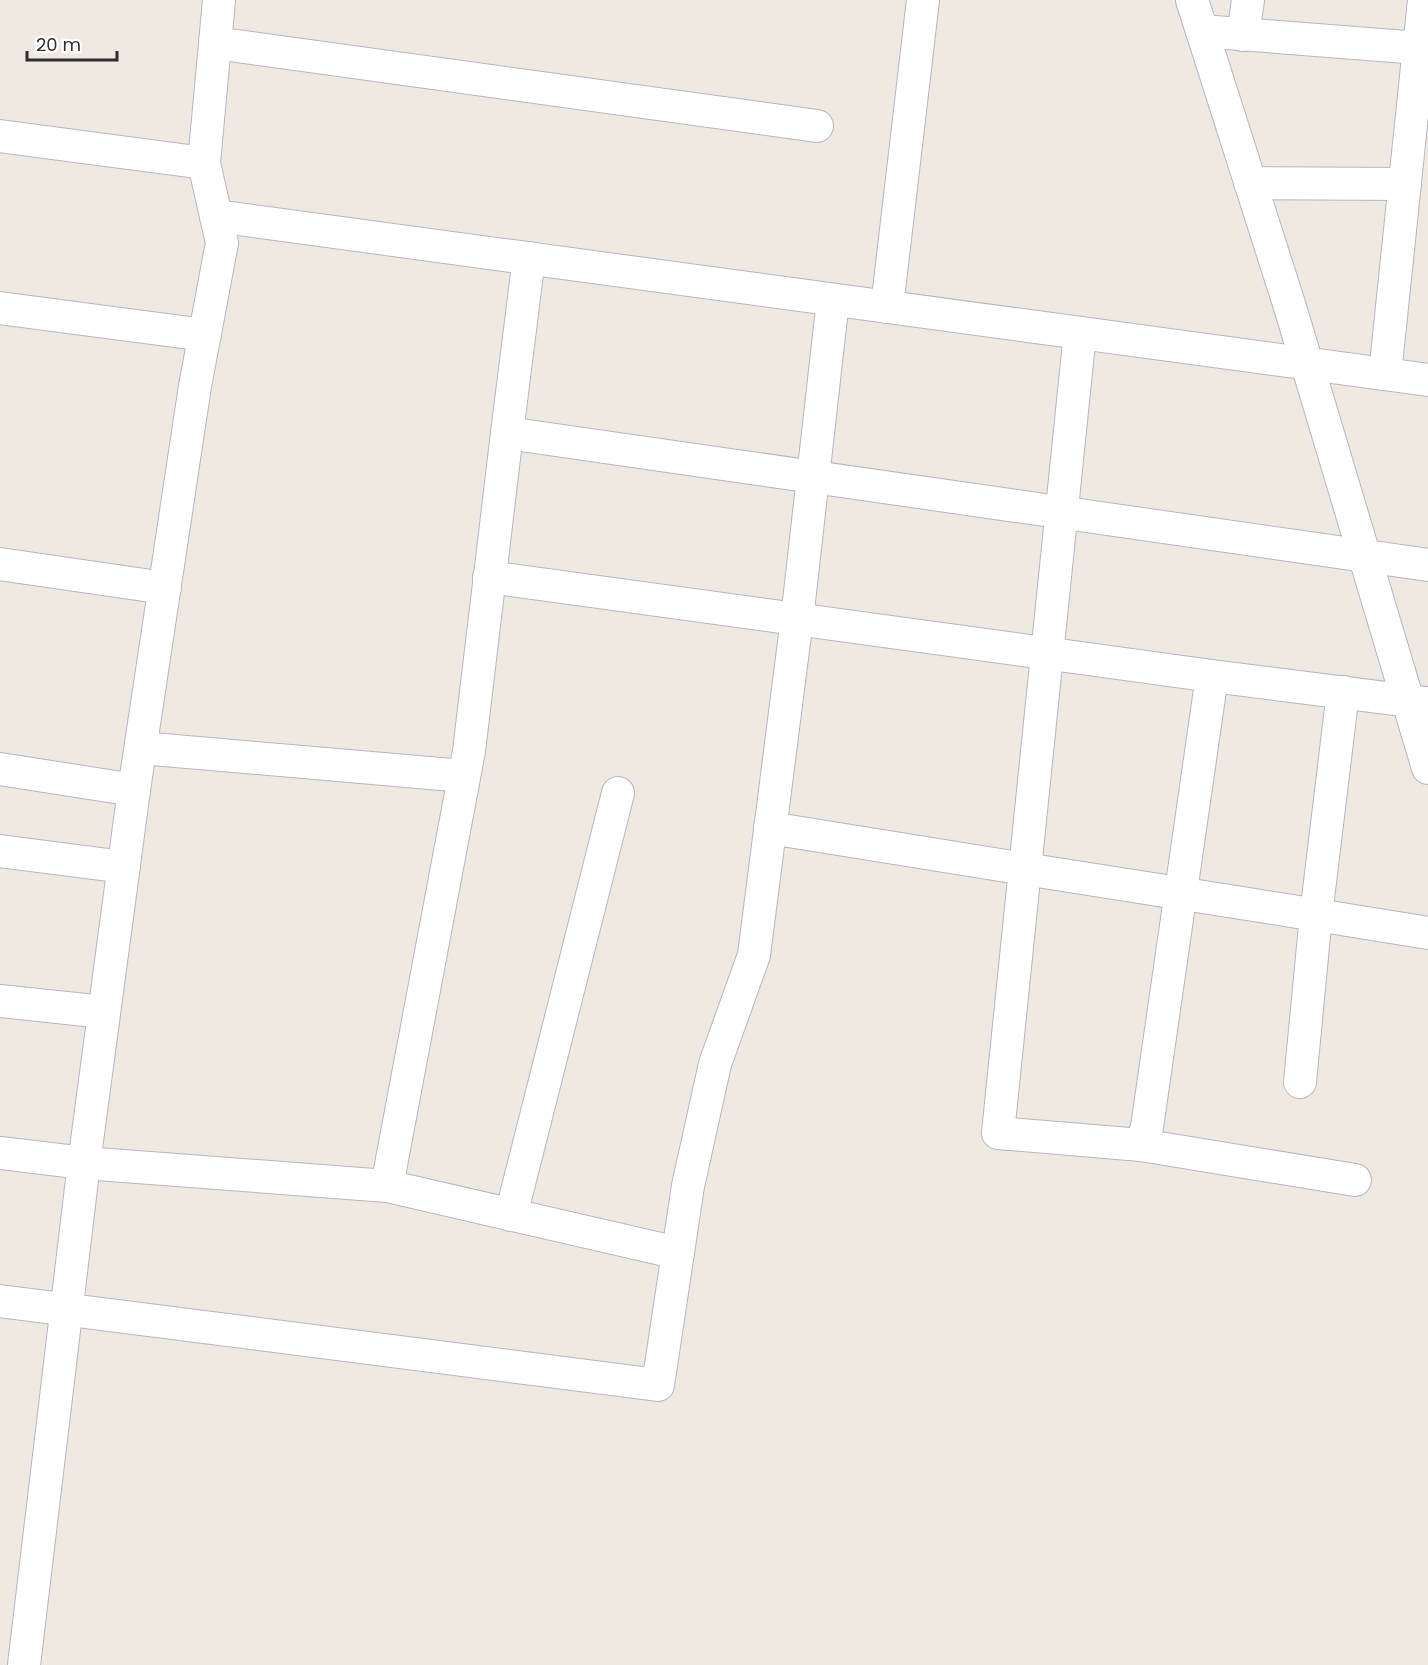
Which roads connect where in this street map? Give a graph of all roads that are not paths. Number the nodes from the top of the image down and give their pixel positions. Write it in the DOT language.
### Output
graph roads {
  1 [pos="219,0"];
  2 [pos="923,0"];
  3 [pos="1192,0"];
  4 [pos="1248,0"];
  5 [pos="1424,0"];
  6 [pos="1202,31"];
  7 [pos="1243,34"];
  8 [pos="215,43"];
  9 [pos="1419,48"];
  10 [pos="817,126"];
  11 [pos="0,136"];
  12 [pos="204,163"];
  13 [pos="1250,183"];
  14 [pos="1405,184"];
  15 [pos="216,216"];
  16 [pos="529,258"];
  17 [pos="833,300"];
  18 [pos="886,307"];
  19 [pos="0,308"];
  20 [pos="1080,333"];
  21 [pos="205,335"];
  22 [pos="1307,363"];
  23 [pos="1385,374"];
  24 [pos="1428,380"];
  25 [pos="507,434"];
  26 [pos="813,477"];
  27 [pos="1061,513"];
  28 [pos="1365,556"];
  29 [pos="0,564"];
  30 [pos="1428,565"];
  31 [pos="489,578"];
  32 [pos="165,588"];
  33 [pos="796,619"];
  34 [pos="1047,653"];
  35 [pos="1212,676"];
  36 [pos="1343,693"];
  37 [pos="1418,702"];
  38 [pos="141,747"];
  39 [pos="1428,768"];
  40 [pos="0,769"];
  41 [pos="464,776"];
  42 [pos="134,790"];
  43 [pos="618,793"];
  44 [pos="770,828"];
  45 [pos="0,851"];
  46 [pos="124,867"];
  47 [pos="1025,869"];
  48 [pos="1181,894"];
  49 [pos="1316,915"];
  50 [pos="1428,933"];
  51 [pos="0,1001"];
  52 [pos="104,1012"];
  53 [pos="1300,1082"];
  54 [pos="1141,1145"];
  55 [pos="0,1153"];
  56 [pos="84,1163"];
  57 [pos="1355,1180"];
  58 [pos="387,1186"];
  59 [pos="511,1215"];
  60 [pos="678,1253"];
  61 [pos="0,1301"];
  62 [pos="66,1309"];
  63 [pos="24,1665"];
  1 -- 8 [label="street"];
  2 -- 18 [label="street"];
  3 -- 6 [label="street"];
  4 -- 7 [label="street"];
  5 -- 9 [label="street"];
  6 -- 7 [label="street"];
  6 -- 13 [label="street"];
  7 -- 9 [label="street"];
  8 -- 10 [label="street"];
  8 -- 12 [label="street"];
  9 -- 14 [label="street"];
  11 -- 12 [label="street"];
  12 -- 15 [label="street"];
  13 -- 14 [label="street"];
  13 -- 22 [label="street"];
  14 -- 23 [label="street"];
  15 -- 16 [label="street"];
  15 -- 21 [label="street"];
  16 -- 17 [label="street"];
  16 -- 25 [label="street"];
  17 -- 18 [label="street"];
  17 -- 26 [label="street"];
  18 -- 20 [label="street"];
  19 -- 21 [label="street"];
  20 -- 22 [label="street"];
  20 -- 27 [label="street"];
  21 -- 32 [label="street"];
  22 -- 23 [label="street"];
  22 -- 28 [label="street"];
  23 -- 24 [label="street"];
  25 -- 26 [label="street"];
  25 -- 31 [label="street"];
  26 -- 27 [label="street"];
  26 -- 33 [label="street"];
  27 -- 28 [label="street"];
  27 -- 34 [label="street"];
  28 -- 30 [label="street"];
  28 -- 37 [label="street"];
  29 -- 32 [label="street"];
  31 -- 33 [label="street"];
  31 -- 41 [label="street"];
  32 -- 38 [label="street"];
  33 -- 34 [label="street"];
  33 -- 44 [label="street"];
  34 -- 35 [label="street"];
  34 -- 47 [label="street"];
  35 -- 36 [label="street"];
  35 -- 48 [label="street"];
  36 -- 37 [label="street"];
  36 -- 49 [label="street"];
  37 -- 39 [label="street"];
  38 -- 41 [label="street"];
  38 -- 42 [label="street"];
  40 -- 42 [label="street"];
  41 -- 58 [label="street"];
  42 -- 46 [label="street"];
  43 -- 59 [label="street"];
  44 -- 47 [label="street"];
  44 -- 60 [label="street"];
  45 -- 46 [label="street"];
  46 -- 52 [label="street"];
  47 -- 48 [label="street"];
  47 -- 54 [label="street"];
  48 -- 49 [label="street"];
  48 -- 54 [label="street"];
  49 -- 50 [label="street"];
  49 -- 53 [label="street"];
  51 -- 52 [label="street"];
  52 -- 56 [label="street"];
  54 -- 57 [label="street"];
  55 -- 56 [label="street"];
  56 -- 58 [label="street"];
  56 -- 62 [label="street"];
  58 -- 59 [label="street"];
  59 -- 60 [label="street"];
  60 -- 62 [label="street"];
  61 -- 62 [label="street"];
  62 -- 63 [label="street"];
}
